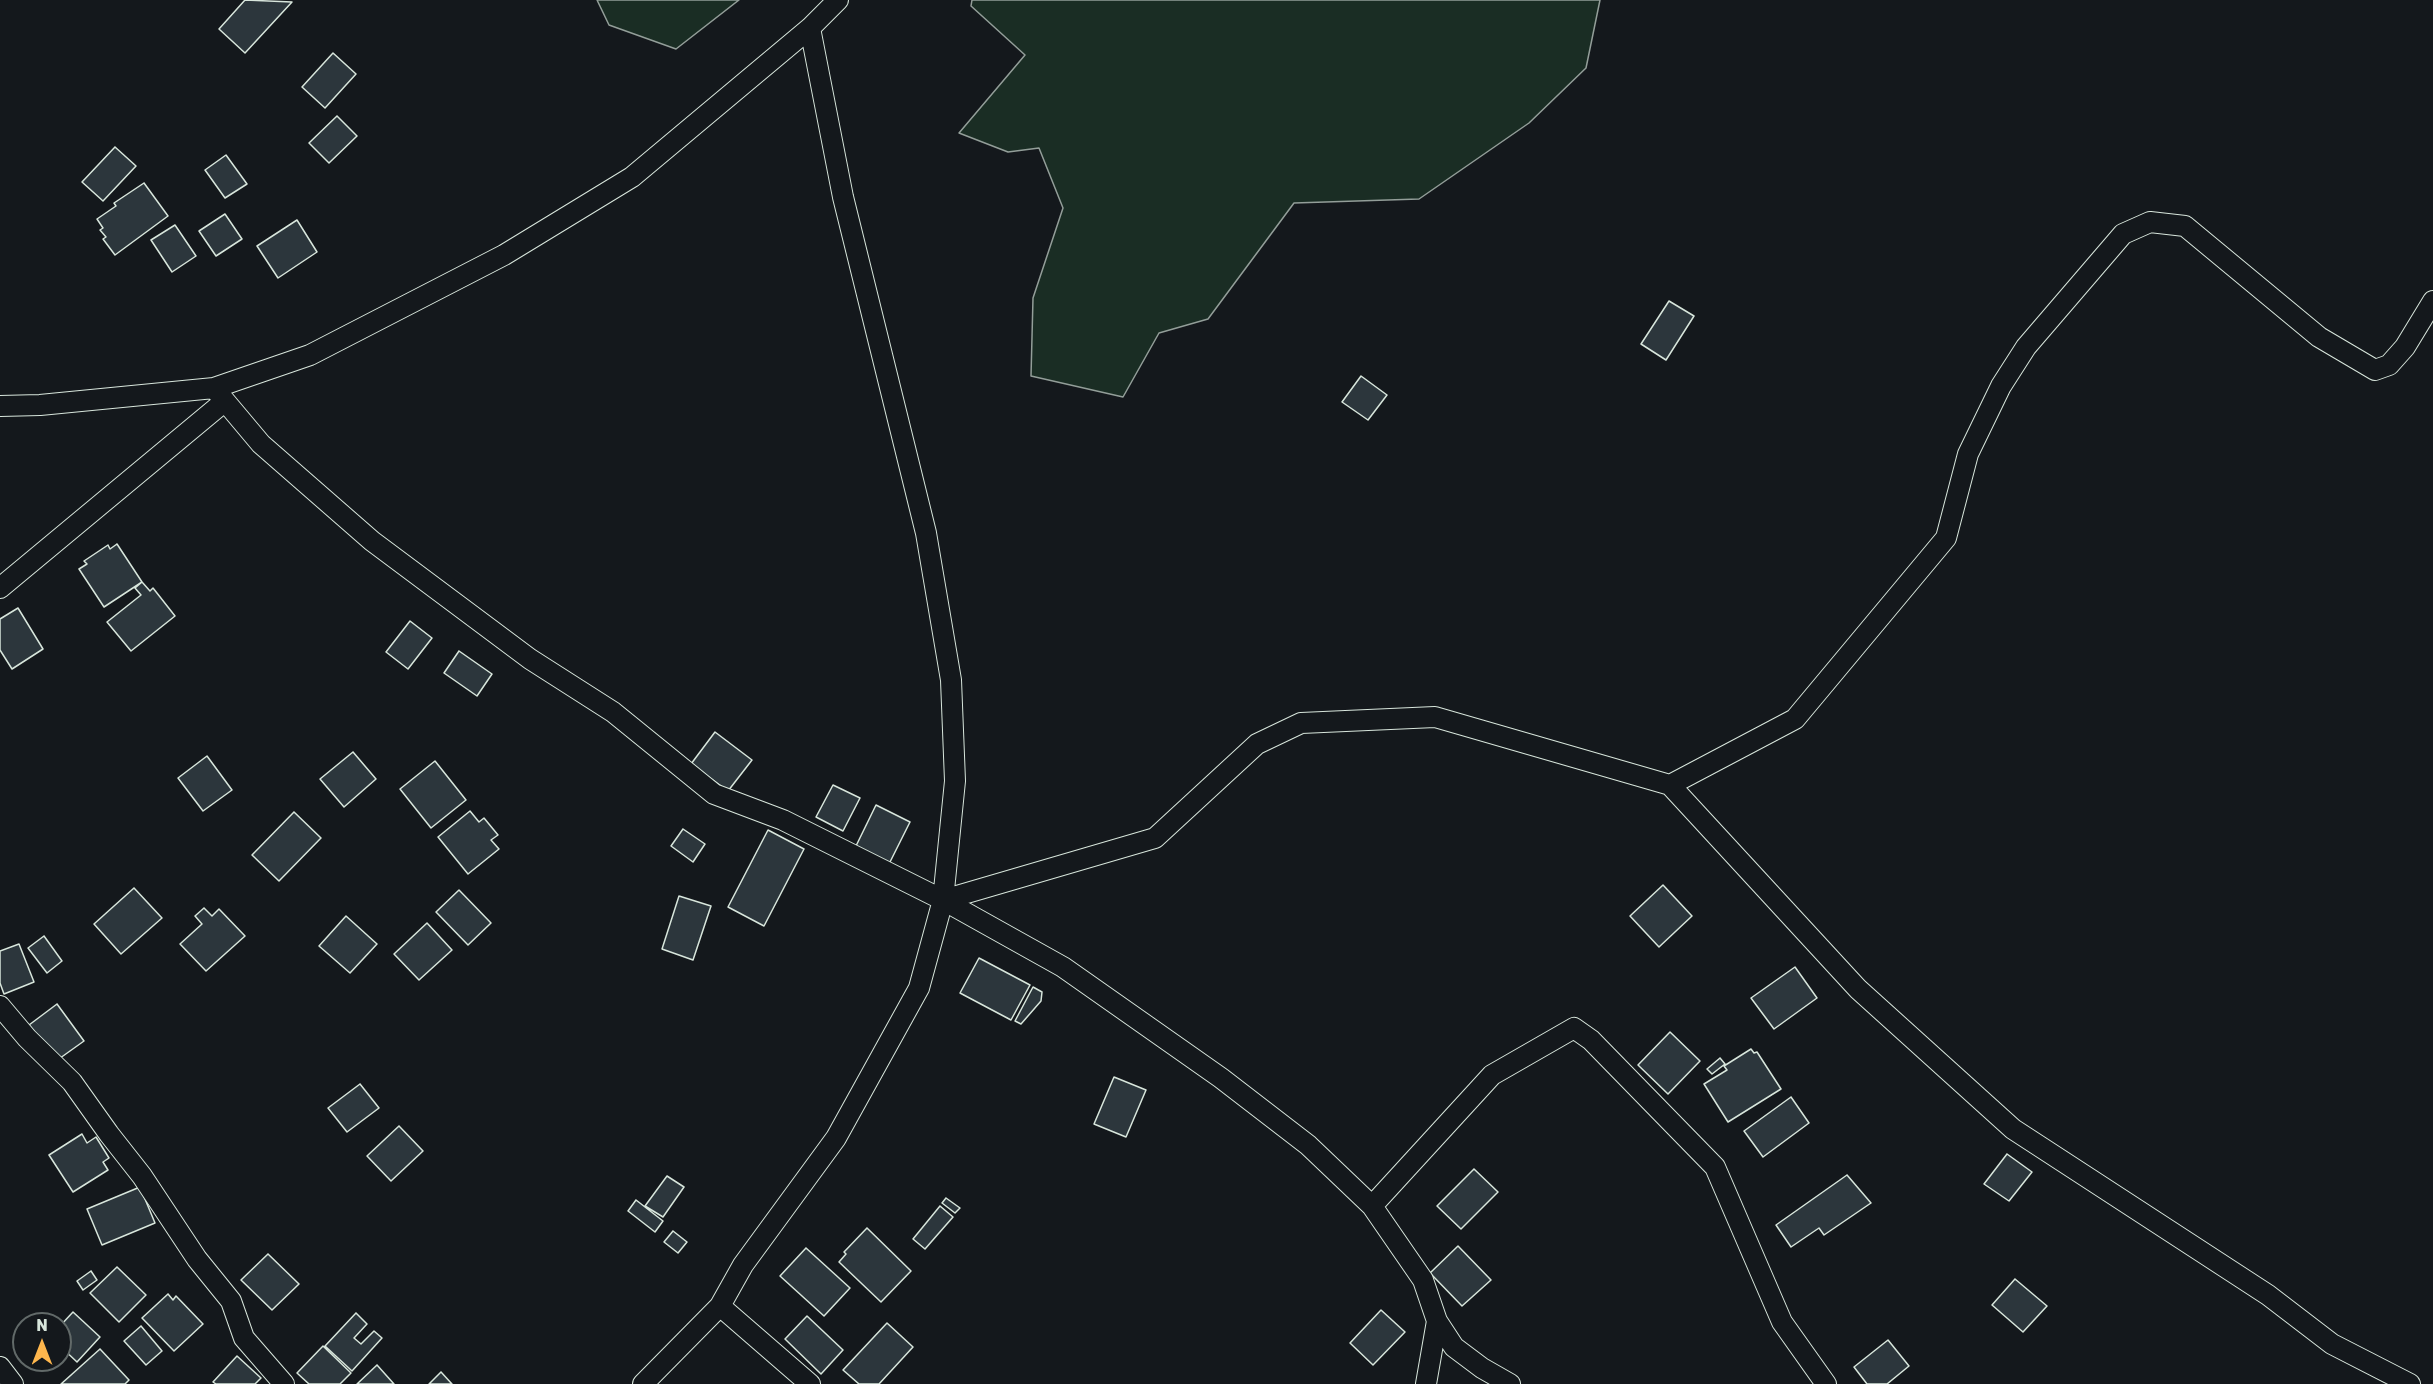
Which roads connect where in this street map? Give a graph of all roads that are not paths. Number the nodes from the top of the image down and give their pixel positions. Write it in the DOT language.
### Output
graph roads {
  1 [pos="838,0"];
  2 [pos="810,28"];
  3 [pos="2433,301"];
  4 [pos="220,394"];
  5 [pos="0,406"];
  6 [pos="0,588"];
  7 [pos="1670,785"];
  8 [pos="943,900"];
  9 [pos="0,1006"];
  10 [pos="1372,1206"];
  11 [pos="720,1306"];
  12 [pos="1437,1321"];
  13 [pos="0,1367"];
  14 [pos="13,1384"];
  15 [pos="284,1384"];
  16 [pos="643,1384"];
  17 [pos="810,1384"];
  18 [pos="1426,1384"];
  19 [pos="1510,1384"];
  20 [pos="1826,1384"];
  21 [pos="2410,1384"];
  1 -- 2 [label="street"];
  2 -- 4 [label="street"];
  2 -- 8 [label="street"];
  3 -- 7 [label="street"];
  4 -- 5 [label="street"];
  4 -- 6 [label="street"];
  4 -- 8 [label="street"];
  7 -- 8 [label="street"];
  7 -- 21 [label="street"];
  8 -- 10 [label="street"];
  8 -- 11 [label="street"];
  9 -- 15 [label="street"];
  10 -- 12 [label="street"];
  10 -- 20 [label="street"];
  11 -- 16 [label="street"];
  11 -- 17 [label="street"];
  12 -- 18 [label="street"];
  12 -- 19 [label="street"];
  13 -- 14 [label="street"];
}
